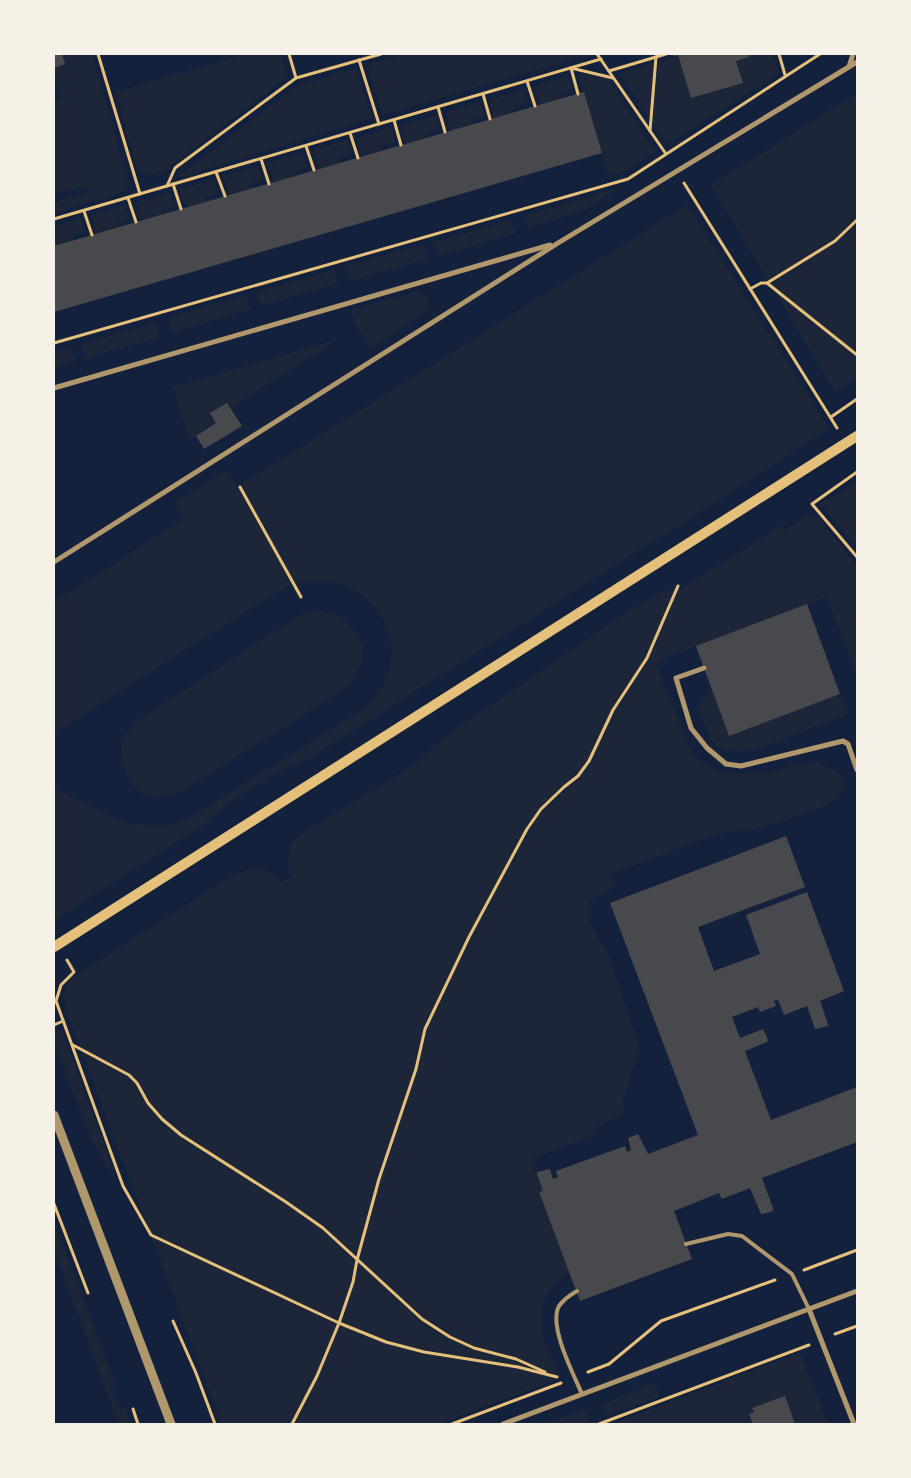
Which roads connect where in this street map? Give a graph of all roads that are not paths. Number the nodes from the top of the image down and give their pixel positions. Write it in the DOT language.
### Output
graph roads {
  1 [pos="852,54"];
  2 [pos="857,62"];
  3 [pos="848,67"];
  4 [pos="558,243"];
  5 [pos="54,388"];
  6 [pos="857,436"];
  7 [pos="54,562"];
  8 [pos="704,668"];
  9 [pos="857,770"];
  10 [pos="55,946"];
  11 [pos="54,1115"];
  12 [pos="686,1244"];
  13 [pos="577,1291"];
  14 [pos="857,1291"];
  15 [pos="809,1309"];
  16 [pos="582,1394"];
  17 [pos="171,1424"];
  18 [pos="503,1424"];
  19 [pos="854,1424"];
  1 -- 3 [label="street"];
  2 -- 3 [label="street"];
  3 -- 4 [label="street"];
  4 -- 5 [label="street"];
  4 -- 7 [label="street"];
  6 -- 10 [label="main road"];
  8 -- 9 [label="street"];
  11 -- 17 [label="street"];
  12 -- 15 [label="lane"];
  13 -- 16 [label="lane"];
  14 -- 15 [label="street"];
  15 -- 16 [label="street"];
  15 -- 19 [label="street"];
  16 -- 18 [label="street"];
}
